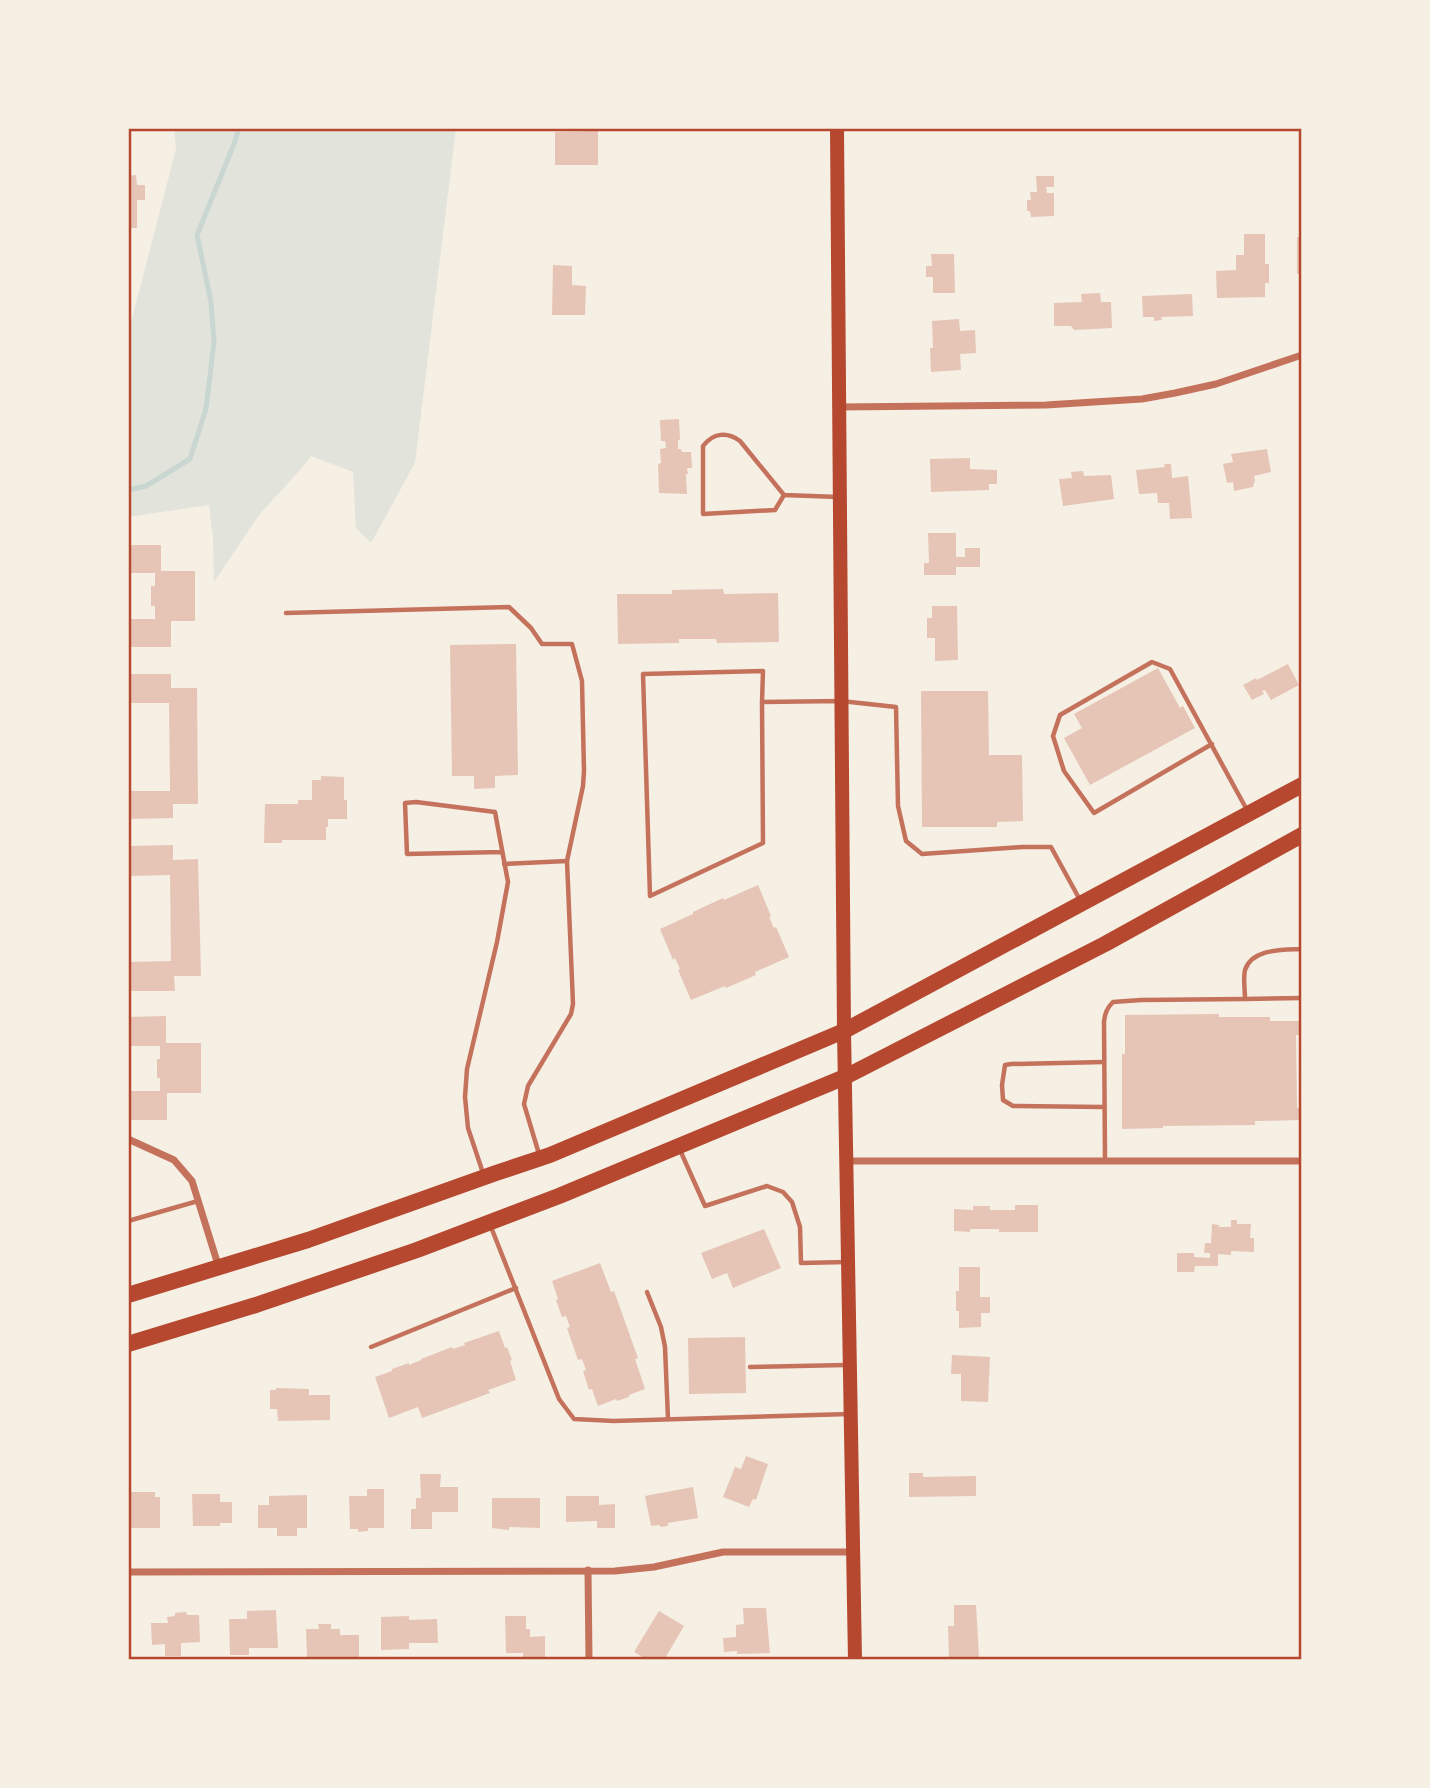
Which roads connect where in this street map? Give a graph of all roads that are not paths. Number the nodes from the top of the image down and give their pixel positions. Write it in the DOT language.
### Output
graph roads {
  1 [pos="837,128"];
  2 [pos="1302,355"];
  3 [pos="839,407"];
  4 [pos="784,495"];
  5 [pos="839,497"];
  6 [pos="286,613"];
  7 [pos="841,701"];
  8 [pos="762,702"];
  9 [pos="1212,744"];
  10 [pos="1302,785"];
  11 [pos="1250,813"];
  12 [pos="1302,835"];
  13 [pos="502,852"];
  14 [pos="567,861"];
  15 [pos="504,864"];
  16 [pos="1082,904"];
  17 [pos="1302,949"];
  18 [pos="1302,998"];
  19 [pos="1245,999"];
  20 [pos="844,1031"];
  21 [pos="1104,1062"];
  22 [pos="845,1077"];
  23 [pos="1104,1107"];
  24 [pos="128,1139"];
  25 [pos="678,1146"];
  26 [pos="540,1158"];
  27 [pos="846,1161"];
  28 [pos="1105,1161"];
  29 [pos="1302,1161"];
  30 [pos="484,1177"];
  31 [pos="198,1201"];
  32 [pos="128,1221"];
  33 [pos="489,1223"];
  34 [pos="848,1262"];
  35 [pos="219,1268"];
  36 [pos="516,1288"];
  37 [pos="647,1292"];
  38 [pos="128,1295"];
  39 [pos="128,1344"];
  40 [pos="371,1346"];
  41 [pos="850,1365"];
  42 [pos="751,1367"];
  43 [pos="851,1414"];
  44 [pos="668,1419"];
  45 [pos="853,1552"];
  46 [pos="588,1570"];
  47 [pos="128,1572"];
  48 [pos="589,1660"];
  49 [pos="855,1660"];
  1 -- 3 [label="main road"];
  2 -- 3 [label="street"];
  3 -- 5 [label="main road"];
  4 -- 4 [label="lane"];
  4 -- 5 [label="lane"];
  5 -- 7 [label="main road"];
  6 -- 14 [label="lane"];
  7 -- 8 [label="lane"];
  7 -- 16 [label="lane"];
  7 -- 20 [label="main road"];
  8 -- 8 [label="lane"];
  9 -- 9 [label="lane"];
  9 -- 11 [label="lane"];
  10 -- 11 [label="main road"];
  11 -- 16 [label="main road"];
  12 -- 22 [label="main road"];
  13 -- 13 [label="lane"];
  13 -- 15 [label="lane"];
  14 -- 15 [label="lane"];
  14 -- 26 [label="lane"];
  15 -- 30 [label="lane"];
  16 -- 20 [label="main road"];
  17 -- 19 [label="lane"];
  18 -- 19 [label="lane"];
  19 -- 21 [label="lane"];
  20 -- 22 [label="main road"];
  20 -- 26 [label="main road"];
  21 -- 23 [label="lane"];
  21 -- 23 [label="lane"];
  22 -- 25 [label="main road"];
  22 -- 27 [label="main road"];
  23 -- 28 [label="lane"];
  24 -- 31 [label="street"];
  25 -- 33 [label="main road"];
  25 -- 34 [label="lane"];
  26 -- 30 [label="main road"];
  27 -- 28 [label="street"];
  27 -- 34 [label="main road"];
  28 -- 29 [label="street"];
  30 -- 35 [label="main road"];
  31 -- 32 [label="lane"];
  31 -- 35 [label="street"];
  33 -- 36 [label="lane"];
  33 -- 39 [label="main road"];
  34 -- 41 [label="main road"];
  35 -- 38 [label="main road"];
  36 -- 40 [label="lane"];
  36 -- 44 [label="lane"];
  37 -- 44 [label="lane"];
  41 -- 42 [label="lane"];
  41 -- 43 [label="main road"];
  43 -- 44 [label="lane"];
  43 -- 45 [label="main road"];
  45 -- 46 [label="street"];
  45 -- 49 [label="main road"];
  46 -- 47 [label="street"];
  46 -- 48 [label="street"];
}
